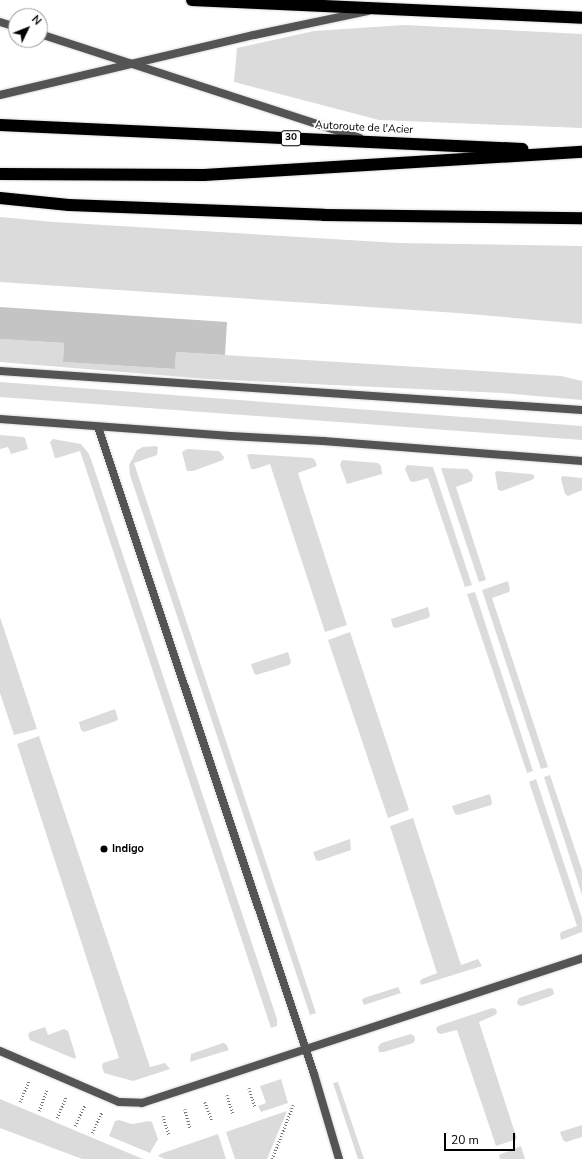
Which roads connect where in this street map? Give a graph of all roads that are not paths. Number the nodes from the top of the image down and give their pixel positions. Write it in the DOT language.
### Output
graph roads {
  1 [pos="192,0"];
  2 [pos="380,9"];
  3 [pos="582,18"];
  4 [pos="48,37"];
  5 [pos="132,64"];
  6 [pos="0,95"];
  7 [pos="0,125"];
  8 [pos="372,142"];
  9 [pos="582,152"];
  10 [pos="0,174"];
  11 [pos="0,198"];
  12 [pos="582,218"];
  13 [pos="0,371"];
  14 [pos="582,410"];
  15 [pos="0,419"];
  16 [pos="98,427"];
  17 [pos="582,461"];
  18 [pos="582,958"];
  19 [pos="305,1050"];
  20 [pos="0,1051"];
  21 [pos="339,1159"];
  1 -- 2 [label="highway"];
  2 -- 3 [label="highway"];
  2 -- 5 [label="lane"];
  4 -- 5 [label="lane"];
  5 -- 6 [label="lane"];
  5 -- 8 [label="lane"];
  7 -- 8 [label="highway, Autoroute de l'Acier / 30"];
  8 -- 9 [label="highway, Autoroute de l'Acier / 30"];
  9 -- 10 [label="highway"];
  11 -- 12 [label="highway"];
  13 -- 14 [label="lane"];
  15 -- 16 [label="lane"];
  16 -- 17 [label="lane"];
  16 -- 19 [label="lane"];
  18 -- 19 [label="lane"];
  19 -- 20 [label="lane"];
  19 -- 21 [label="lane"];
}
